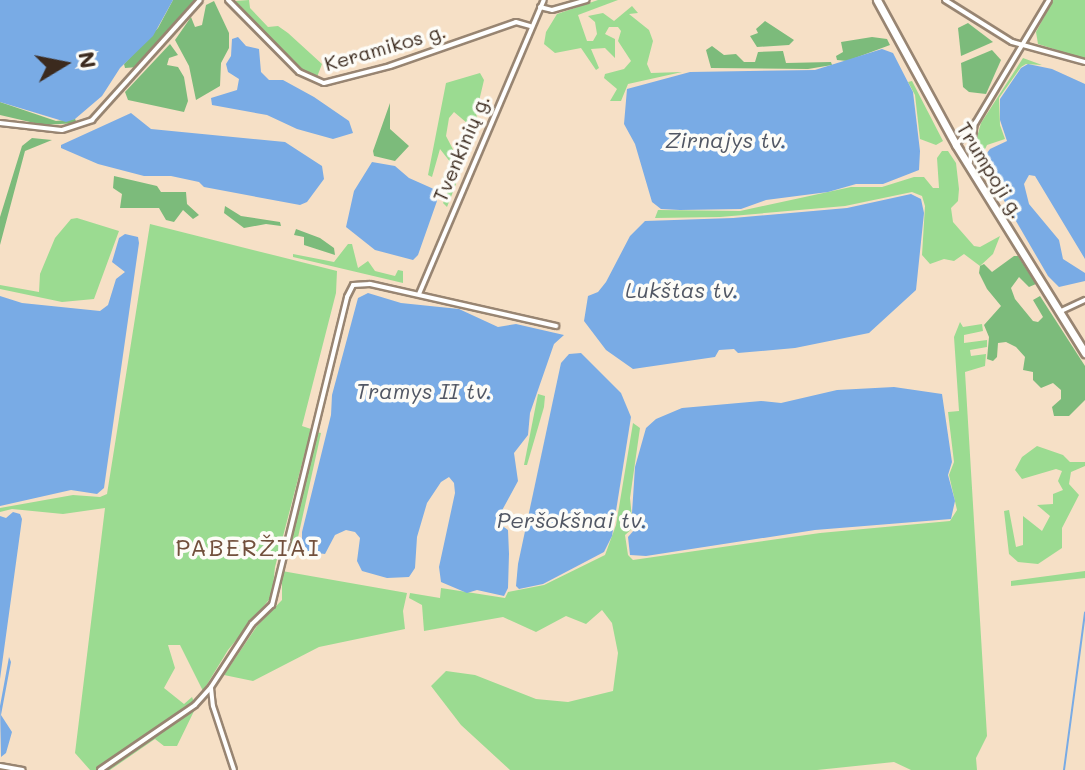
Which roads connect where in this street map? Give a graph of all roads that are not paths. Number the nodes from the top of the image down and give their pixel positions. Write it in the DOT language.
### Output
graph roads {
  1 [pos="200,0"];
  2 [pos="228,0"];
  3 [pos="544,0"];
  4 [pos="587,0"];
  5 [pos="877,0"];
  6 [pos="945,0"];
  7 [pos="1049,0"];
  8 [pos="540,7"];
  9 [pos="530,26"];
  10 [pos="1024,46"];
  11 [pos="1085,62"];
  12 [pos="976,122"];
  13 [pos="0,123"];
  14 [pos="970,142"];
  15 [pos="956,145"];
  16 [pos="970,170"];
  17 [pos="419,294"];
  18 [pos="1085,300"];
  19 [pos="1059,312"];
  20 [pos="556,326"];
  21 [pos="1085,353"];
  22 [pos="211,687"];
  23 [pos="0,766"];
  24 [pos="23,770"];
  25 [pos="100,770"];
  26 [pos="234,770"];
  1 -- 13 [label="street"];
  2 -- 9 [label="street, Keramikos g."];
  3 -- 8 [label="street, Tvenkinių g."];
  4 -- 8 [label="street"];
  5 -- 15 [label="main road, Trumpoji g."];
  6 -- 10 [label="street"];
  7 -- 10 [label="street"];
  8 -- 9 [label="street, Tvenkinių g."];
  9 -- 17 [label="street, Tvenkinių g."];
  10 -- 11 [label="street"];
  10 -- 12 [label="street"];
  12 -- 14 [label="street"];
  12 -- 15 [label="street"];
  14 -- 15 [label="street"];
  14 -- 16 [label="street"];
  15 -- 16 [label="main road, Trumpoji g."];
  16 -- 19 [label="main road, Trumpoji g."];
  17 -- 20 [label="street"];
  17 -- 22 [label="street"];
  18 -- 19 [label="street"];
  19 -- 21 [label="main road, Trumpoji g."];
  22 -- 25 [label="street"];
  22 -- 26 [label="street"];
  23 -- 24 [label="street"];
}
